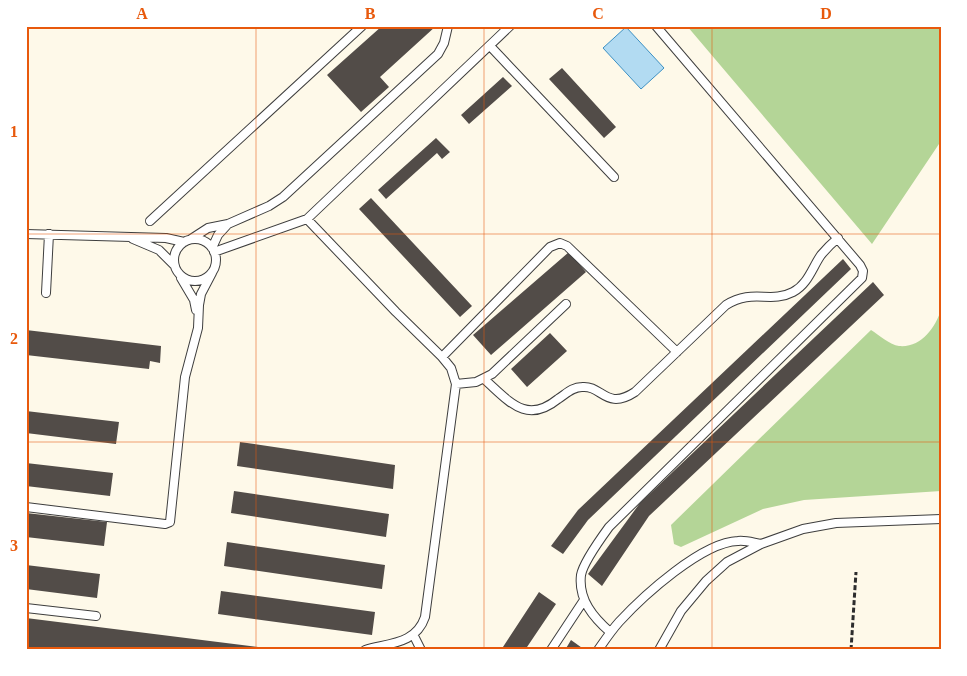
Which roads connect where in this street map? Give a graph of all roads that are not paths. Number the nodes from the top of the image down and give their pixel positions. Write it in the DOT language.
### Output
graph roads {
  1 [pos="362,26"];
  2 [pos="448,26"];
  3 [pos="510,26"];
  4 [pos="656,26"];
  5 [pos="490,46"];
  6 [pos="614,177"];
  7 [pos="306,219"];
  8 [pos="150,221"];
  9 [pos="228,224"];
  10 [pos="26,234"];
  11 [pos="49,234"];
  12 [pos="127,237"];
  13 [pos="838,238"];
  14 [pos="187,241"];
  15 [pos="213,250"];
  16 [pos="175,268"];
  17 [pos="212,273"];
  18 [pos="46,292"];
  19 [pos="566,304"];
  20 [pos="198,317"];
  21 [pos="677,352"];
  22 [pos="442,357"];
  23 [pos="484,379"];
  24 [pos="456,384"];
  25 [pos="26,506"];
  26 [pos="941,519"];
  27 [pos="761,544"];
  28 [pos="584,600"];
  29 [pos="26,608"];
  30 [pos="96,616"];
  31 [pos="610,632"];
  32 [pos="414,636"];
  33 [pos="365,650"];
  34 [pos="421,650"];
  35 [pos="551,650"];
  36 [pos="598,650"];
  37 [pos="659,650"];
  1 -- 8 [label="lane"];
  2 -- 9 [label="lane"];
  3 -- 5 [label="lane"];
  4 -- 13 [label="lane"];
  5 -- 6 [label="lane"];
  5 -- 7 [label="lane"];
  7 -- 15 [label="lane"];
  7 -- 22 [label="lane"];
  9 -- 14 [label="lane"];
  9 -- 15 [label="lane"];
  10 -- 11 [label="lane"];
  11 -- 12 [label="lane"];
  11 -- 18 [label="lane"];
  12 -- 14 [label="lane"];
  12 -- 16 [label="lane"];
  13 -- 21 [label="lane"];
  13 -- 28 [label="lane"];
  14 -- 15 [label="lane"];
  14 -- 16 [label="lane"];
  15 -- 17 [label="lane"];
  16 -- 17 [label="lane"];
  16 -- 20 [label="lane"];
  17 -- 20 [label="lane"];
  19 -- 23 [label="lane"];
  20 -- 25 [label="lane"];
  21 -- 22 [label="lane"];
  21 -- 23 [label="lane"];
  22 -- 24 [label="lane"];
  23 -- 24 [label="lane"];
  24 -- 32 [label="lane"];
  26 -- 27 [label="lane"];
  27 -- 31 [label="lane"];
  27 -- 37 [label="lane"];
  28 -- 31 [label="lane"];
  28 -- 35 [label="lane"];
  29 -- 30 [label="lane"];
  31 -- 36 [label="lane"];
  32 -- 33 [label="lane"];
  32 -- 34 [label="lane"];
}
